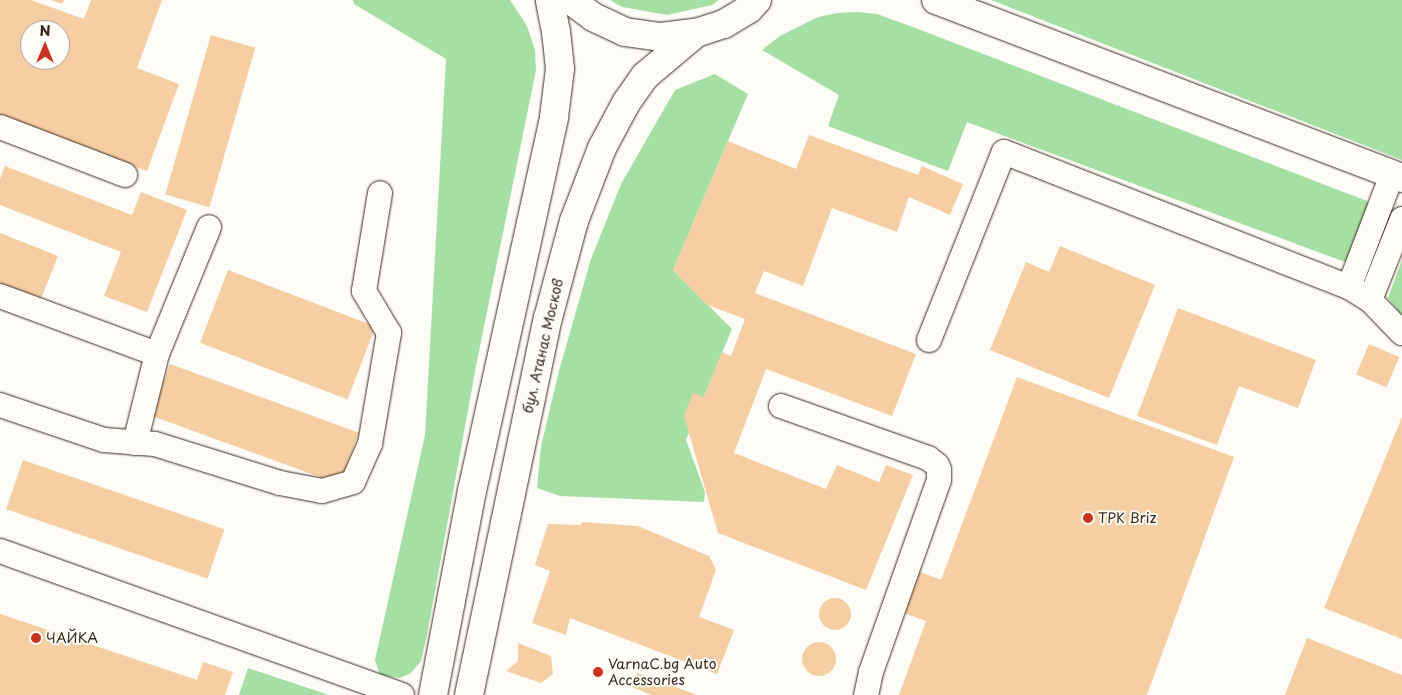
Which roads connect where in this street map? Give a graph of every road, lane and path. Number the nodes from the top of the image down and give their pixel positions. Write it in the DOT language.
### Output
graph roads {
  1 [pos="550,0"];
  2 [pos="570,0"];
  3 [pos="778,0"];
  4 [pos="936,0"];
  5 [pos="753,4"];
  6 [pos="696,33"];
  7 [pos="0,127"];
  8 [pos="125,175"];
  9 [pos="1397,177"];
  10 [pos="380,194"];
  11 [pos="1402,219"];
  12 [pos="209,227"];
  13 [pos="1349,287"];
  14 [pos="0,296"];
  15 [pos="1370,300"];
  16 [pos="1402,333"];
  17 [pos="929,340"];
  18 [pos="157,354"];
  19 [pos="0,405"];
  20 [pos="780,406"];
  21 [pos="135,443"];
  22 [pos="0,551"];
  23 [pos="402,695"];
  24 [pos="433,695"];
  25 [pos="469,695"];
  26 [pos="866,695"];
  1 -- 24 [label="main road"];
  2 -- 6 [label="main road"];
  3 -- 5 [label="main road"];
  4 -- 9 [label="main road"];
  5 -- 6 [label="main road"];
  6 -- 25 [label="main road, бул. Атанас Москов"];
  7 -- 8 [label="lane"];
  9 -- 13 [label="lane"];
  10 -- 21 [label="lane"];
  11 -- 15 [label="lane"];
  12 -- 18 [label="lane"];
  13 -- 15 [label="lane"];
  13 -- 17 [label="lane"];
  14 -- 18 [label="lane"];
  15 -- 16 [label="lane"];
  18 -- 21 [label="lane"];
  19 -- 21 [label="lane"];
  20 -- 26 [label="lane"];
  22 -- 23 [label="lane"];
}
